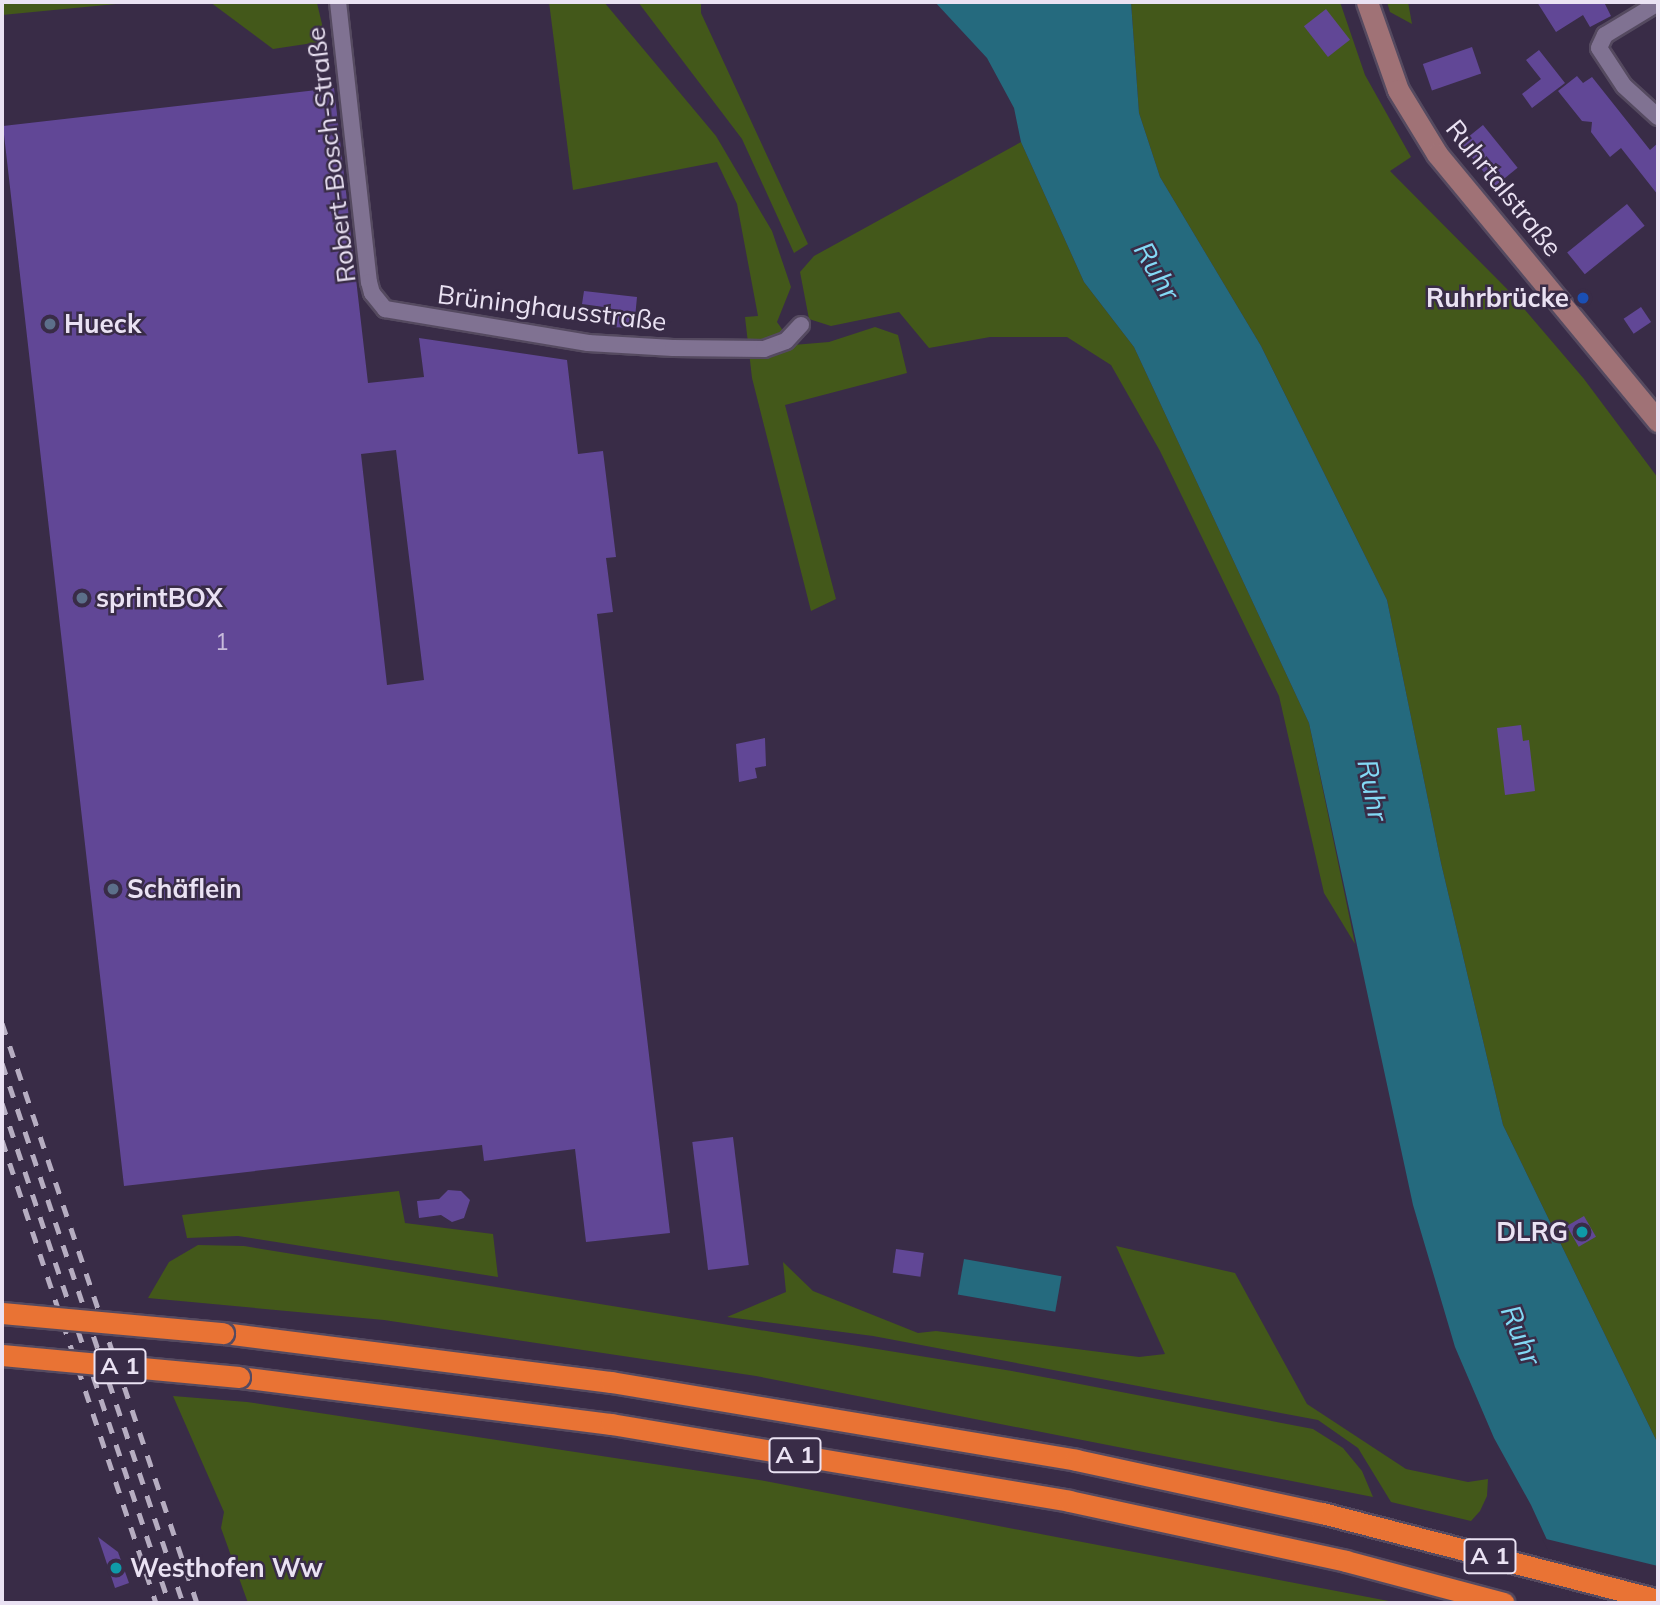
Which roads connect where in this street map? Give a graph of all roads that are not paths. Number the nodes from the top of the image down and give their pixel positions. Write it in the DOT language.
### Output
graph roads {
  1 [pos="338,2"];
  2 [pos="1367,2"];
  3 [pos="1658,3"];
  4 [pos="1658,117"];
  5 [pos="376,301"];
  6 [pos="801,325"];
  7 [pos="1658,421"];
  8 [pos="2,1313"];
  9 [pos="2,1355"];
  10 [pos="1658,1600"];
  11 [pos="1504,1603"];
  1 -- 5 [label="street, Robert-Bosch-Straße"];
  2 -- 7 [label="main road, Ruhrtalstraße"];
  3 -- 4 [label="street"];
  5 -- 6 [label="street, Brüninghausstraße"];
  8 -- 10 [label="highway, A 1, bridge"];
  9 -- 11 [label="highway, A 1, bridge"];
}
